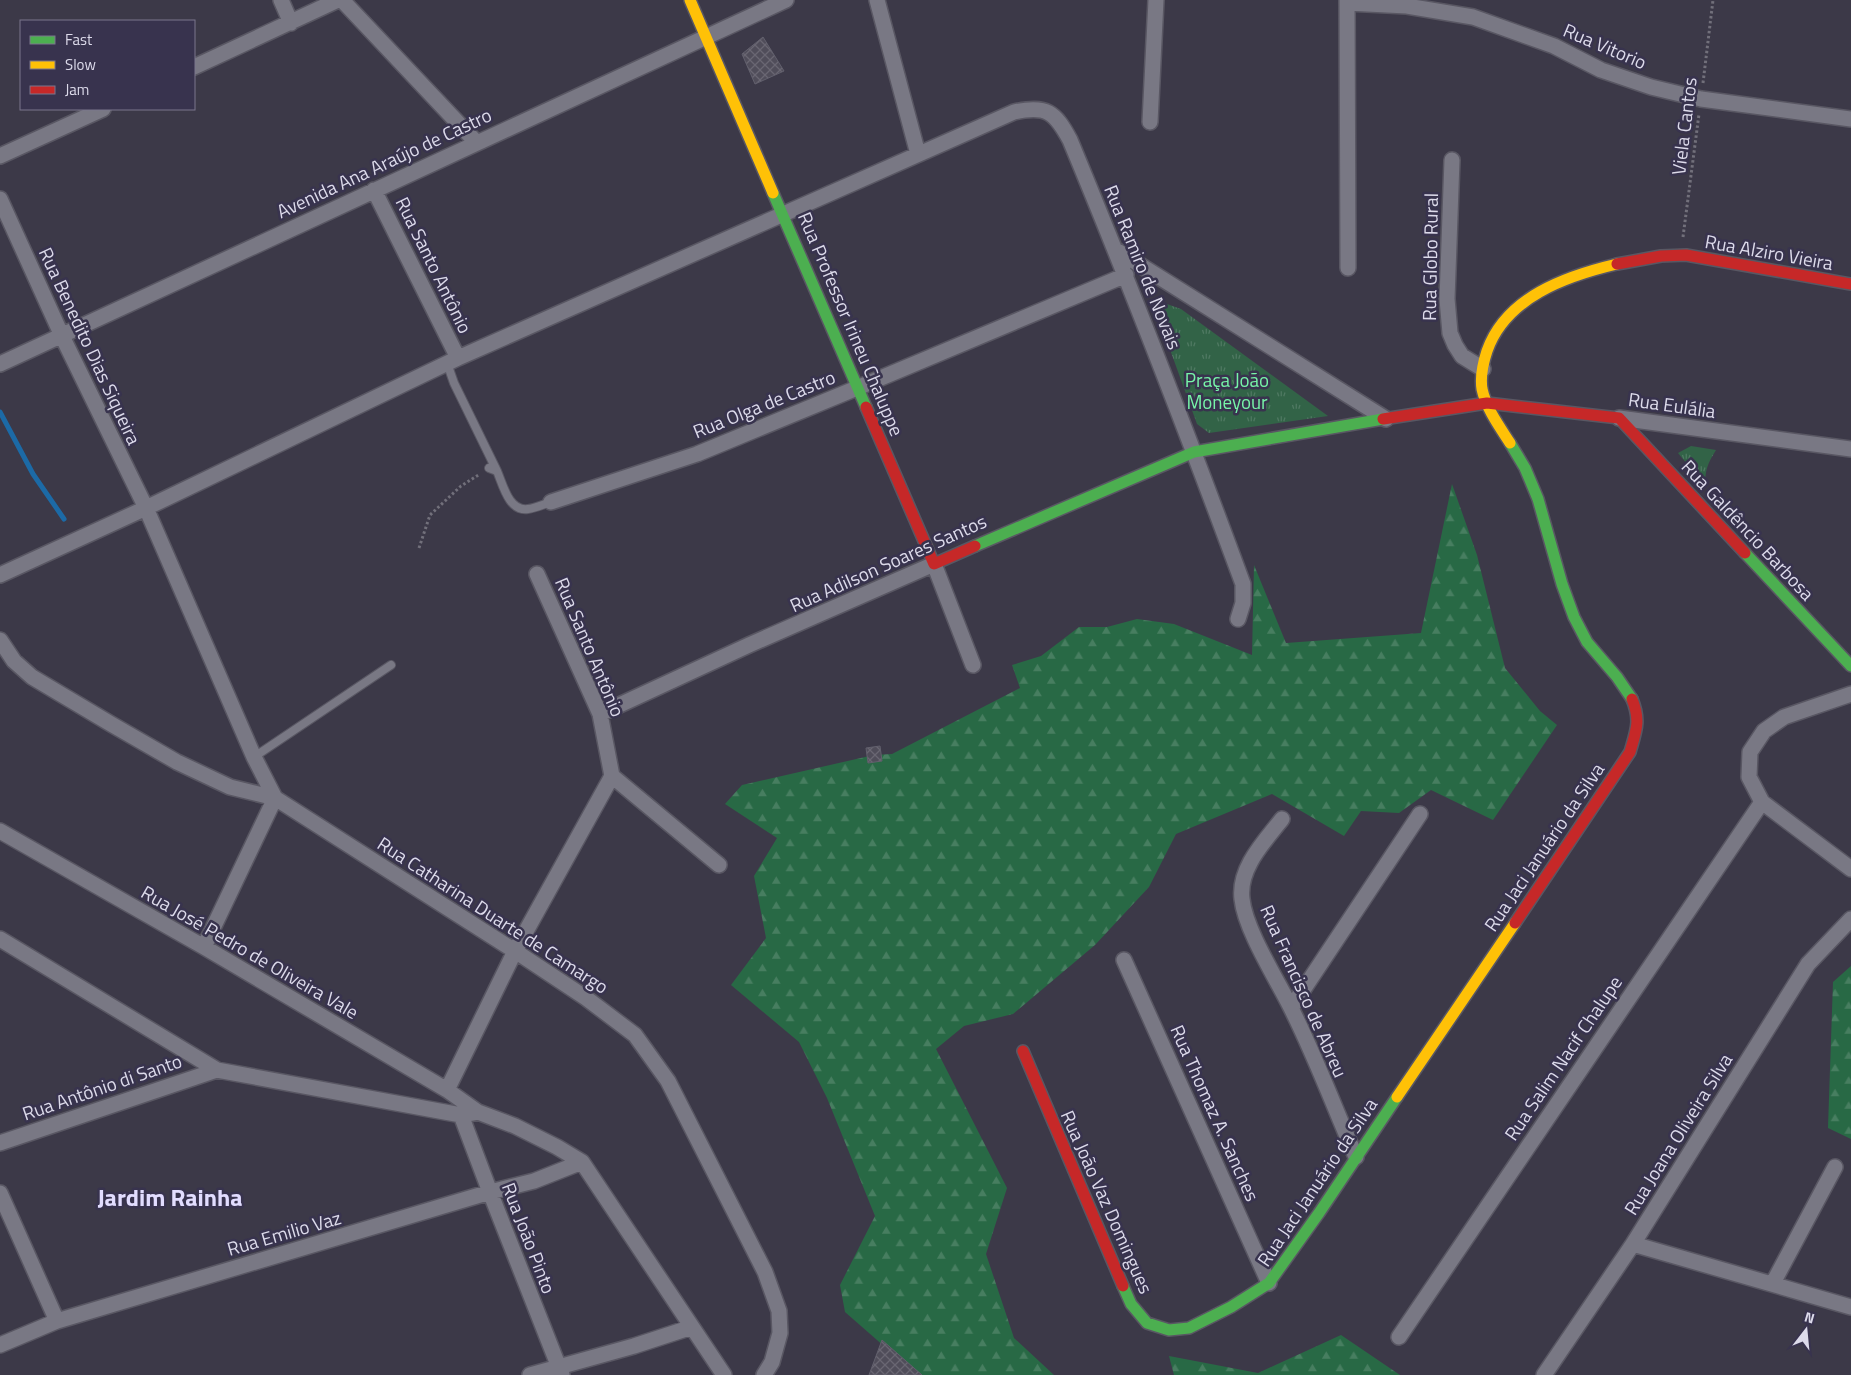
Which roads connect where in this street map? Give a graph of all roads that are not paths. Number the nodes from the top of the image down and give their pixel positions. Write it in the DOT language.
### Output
graph roads {
  1 [pos="281,0"];
  2 [pos="338,0"];
  3 [pos="342,0"];
  4 [pos="690,0"];
  5 [pos="786,0"];
  6 [pos="877,0"];
  7 [pos="1156,0"];
  8 [pos="1347,2"];
  9 [pos="291,23"];
  10 [pos="706,36"];
  11 [pos="195,67"];
  12 [pos="101,110"];
  13 [pos="1851,119"];
  14 [pos="1150,122"];
  15 [pos="476,142"];
  16 [pos="918,154"];
  17 [pos="0,156"];
  18 [pos="1452,160"];
  19 [pos="374,190"];
  20 [pos="0,199"];
  21 [pos="782,214"];
  22 [pos="1116,250"];
  23 [pos="1348,268"];
  24 [pos="1126,275"];
  25 [pos="1851,284"];
  26 [pos="62,336"];
  27 [pos="452,360"];
  28 [pos="0,364"];
  29 [pos="1483,369"];
  30 [pos="857,388"];
  31 [pos="1487,403"];
  32 [pos="1619,418"];
  33 [pos="1386,419"];
  34 [pos="1851,449"];
  35 [pos="1194,452"];
  36 [pos="489,468"];
  37 [pos="497,471"];
  38 [pos="552,502"];
  39 [pos="146,508"];
  40 [pos="934,564"];
  41 [pos="537,574"];
  42 [pos="0,575"];
  43 [pos="1238,619"];
  44 [pos="0,640"];
  45 [pos="973,665"];
  46 [pos="391,666"];
  47 [pos="1851,666"];
  48 [pos="1851,694"];
  49 [pos="600,714"];
  50 [pos="254,757"];
  51 [pos="612,776"];
  52 [pos="275,798"];
  53 [pos="1762,802"];
  54 [pos="1420,814"];
  55 [pos="1282,819"];
  56 [pos="0,831"];
  57 [pos="719,865"];
  58 [pos="1851,869"];
  59 [pos="1851,920"];
  60 [pos="0,939"];
  61 [pos="204,947"];
  62 [pos="515,951"];
  63 [pos="1124,960"];
  64 [pos="1291,1008"];
  65 [pos="1023,1051"];
  66 [pos="217,1070"];
  67 [pos="447,1090"];
  68 [pos="478,1112"];
  69 [pos="462,1114"];
  70 [pos="0,1143"];
  71 [pos="1356,1157"];
  72 [pos="582,1162"];
  73 [pos="1835,1167"];
  74 [pos="0,1192"];
  75 [pos="490,1192"];
  76 [pos="1633,1244"];
  77 [pos="1269,1283"];
  78 [pos="1773,1283"];
  79 [pos="1851,1307"];
  80 [pos="57,1321"];
  81 [pos="692,1327"];
  82 [pos="1399,1337"];
  83 [pos="0,1345"];
  84 [pos="560,1371"];
  85 [pos="530,1375"];
  86 [pos="724,1375"];
  87 [pos="764,1375"];
  88 [pos="1544,1375"];
  1 -- 9 [label="street"];
  2 -- 9 [label="street"];
  3 -- 15 [label="street"];
  4 -- 10 [label="street, Rua Professor Irineu Chaluppe"];
  5 -- 10 [label="street, Avenida Ana Araújo de Castro"];
  6 -- 16 [label="street"];
  7 -- 14 [label="street"];
  8 -- 13 [label="street, Rua Vitorio"];
  8 -- 23 [label="street"];
  9 -- 11 [label="street"];
  10 -- 15 [label="street, Avenida Ana Araújo de Castro"];
  10 -- 21 [label="street, Rua Professor Irineu Chaluppe"];
  12 -- 17 [label="street"];
  15 -- 19 [label="street, Avenida Ana Araújo de Castro"];
  16 -- 21 [label="street, Rua Ramiro de Novais"];
  16 -- 22 [label="street, Rua Ramiro de Novais"];
  18 -- 29 [label="street, Rua Globo Rural"];
  19 -- 26 [label="street, Avenida Ana Araújo de Castro"];
  19 -- 27 [label="street, Rua Santo Antônio"];
  20 -- 26 [label="street, Rua Benedito Dias Siqueira"];
  21 -- 27 [label="street, Rua Ramiro de Novais"];
  21 -- 30 [label="street, Rua Professor Irineu Chaluppe"];
  22 -- 24 [label="street, Rua Ramiro de Novais"];
  22 -- 33 [label="street"];
  24 -- 30 [label="street, Rua Olga de Castro"];
  24 -- 35 [label="street, Rua Ramiro de Novais"];
  25 -- 29 [label="street, Rua Alziro Vieira"];
  26 -- 28 [label="street, Avenida Ana Araújo de Castro"];
  26 -- 39 [label="street, Rua Benedito Dias Siqueira"];
  27 -- 37 [label="lane"];
  27 -- 39 [label="street, Rua Ramiro de Novais"];
  29 -- 31 [label="street, Rua Jaci Januário da Silva"];
  30 -- 38 [label="street, Rua Olga de Castro"];
  30 -- 40 [label="street, Rua Professor Irineu Chaluppe"];
  31 -- 32 [label="street, Rua Eulália"];
  31 -- 33 [label="street, Rua Eulália"];
  31 -- 71 [label="street, Rua Jaci Januário da Silva"];
  32 -- 34 [label="street, Rua Eulália"];
  32 -- 47 [label="street, Rua Galdêncio Barbosa"];
  33 -- 35 [label="street, Rua Adilson Soares Santos"];
  35 -- 40 [label="street, Rua Adilson Soares Santos"];
  35 -- 43 [label="street, Rua Ramiro de Novais"];
  36 -- 37 [label="lane"];
  37 -- 38 [label="lane"];
  39 -- 42 [label="street, Rua Ramiro de Novais"];
  39 -- 50 [label="street"];
  40 -- 45 [label="street, Rua Professor Irineu Chaluppe"];
  40 -- 49 [label="street, Rua Adilson Soares Santos"];
  41 -- 49 [label="street, Rua Santo Antônio"];
  44 -- 52 [label="street"];
  46 -- 50 [label="lane"];
  48 -- 53 [label="street"];
  49 -- 51 [label="street, Rua Santo Antônio"];
  50 -- 52 [label="street"];
  51 -- 57 [label="street"];
  51 -- 62 [label="street"];
  52 -- 61 [label="street"];
  52 -- 62 [label="street, Rua Catharina Duarte de Camargo"];
  53 -- 58 [label="street"];
  53 -- 82 [label="street, Rua Salim Nacif Chalupe"];
  54 -- 64 [label="street"];
  55 -- 64 [label="street, Rua Francisco de Abreu"];
  56 -- 61 [label="street, Rua José Pedro de Oliveira Vale"];
  59 -- 76 [label="street, Rua Joana Oliveira Silva"];
  60 -- 66 [label="street"];
  61 -- 67 [label="street, Rua José Pedro de Oliveira Vale"];
  62 -- 67 [label="street"];
  62 -- 87 [label="street, Rua Catharina Duarte de Camargo"];
  63 -- 77 [label="street, Rua Thomaz A. Sanches"];
  64 -- 71 [label="street, Rua Francisco de Abreu"];
  65 -- 77 [label="street, Rua João Vaz Domingues"];
  66 -- 69 [label="street"];
  66 -- 70 [label="street, Rua Antônio di Santo"];
  67 -- 68 [label="street, Rua José Pedro de Oliveira Vale"];
  68 -- 69 [label="street"];
  68 -- 72 [label="street"];
  69 -- 75 [label="street, Rua João Pinto"];
  71 -- 77 [label="street, Rua Jaci Januário da Silva"];
  72 -- 75 [label="street, Rua Emilio Vaz"];
  72 -- 81 [label="street"];
  73 -- 78 [label="street"];
  74 -- 80 [label="street"];
  75 -- 80 [label="street, Rua Emilio Vaz"];
  75 -- 84 [label="street, Rua João Pinto"];
  76 -- 78 [label="street"];
  76 -- 88 [label="street, Rua Joana Oliveira Silva"];
  78 -- 79 [label="street"];
  80 -- 83 [label="street, Rua Emilio Vaz"];
  81 -- 84 [label="street"];
  81 -- 86 [label="street"];
  84 -- 85 [label="street"];
}
